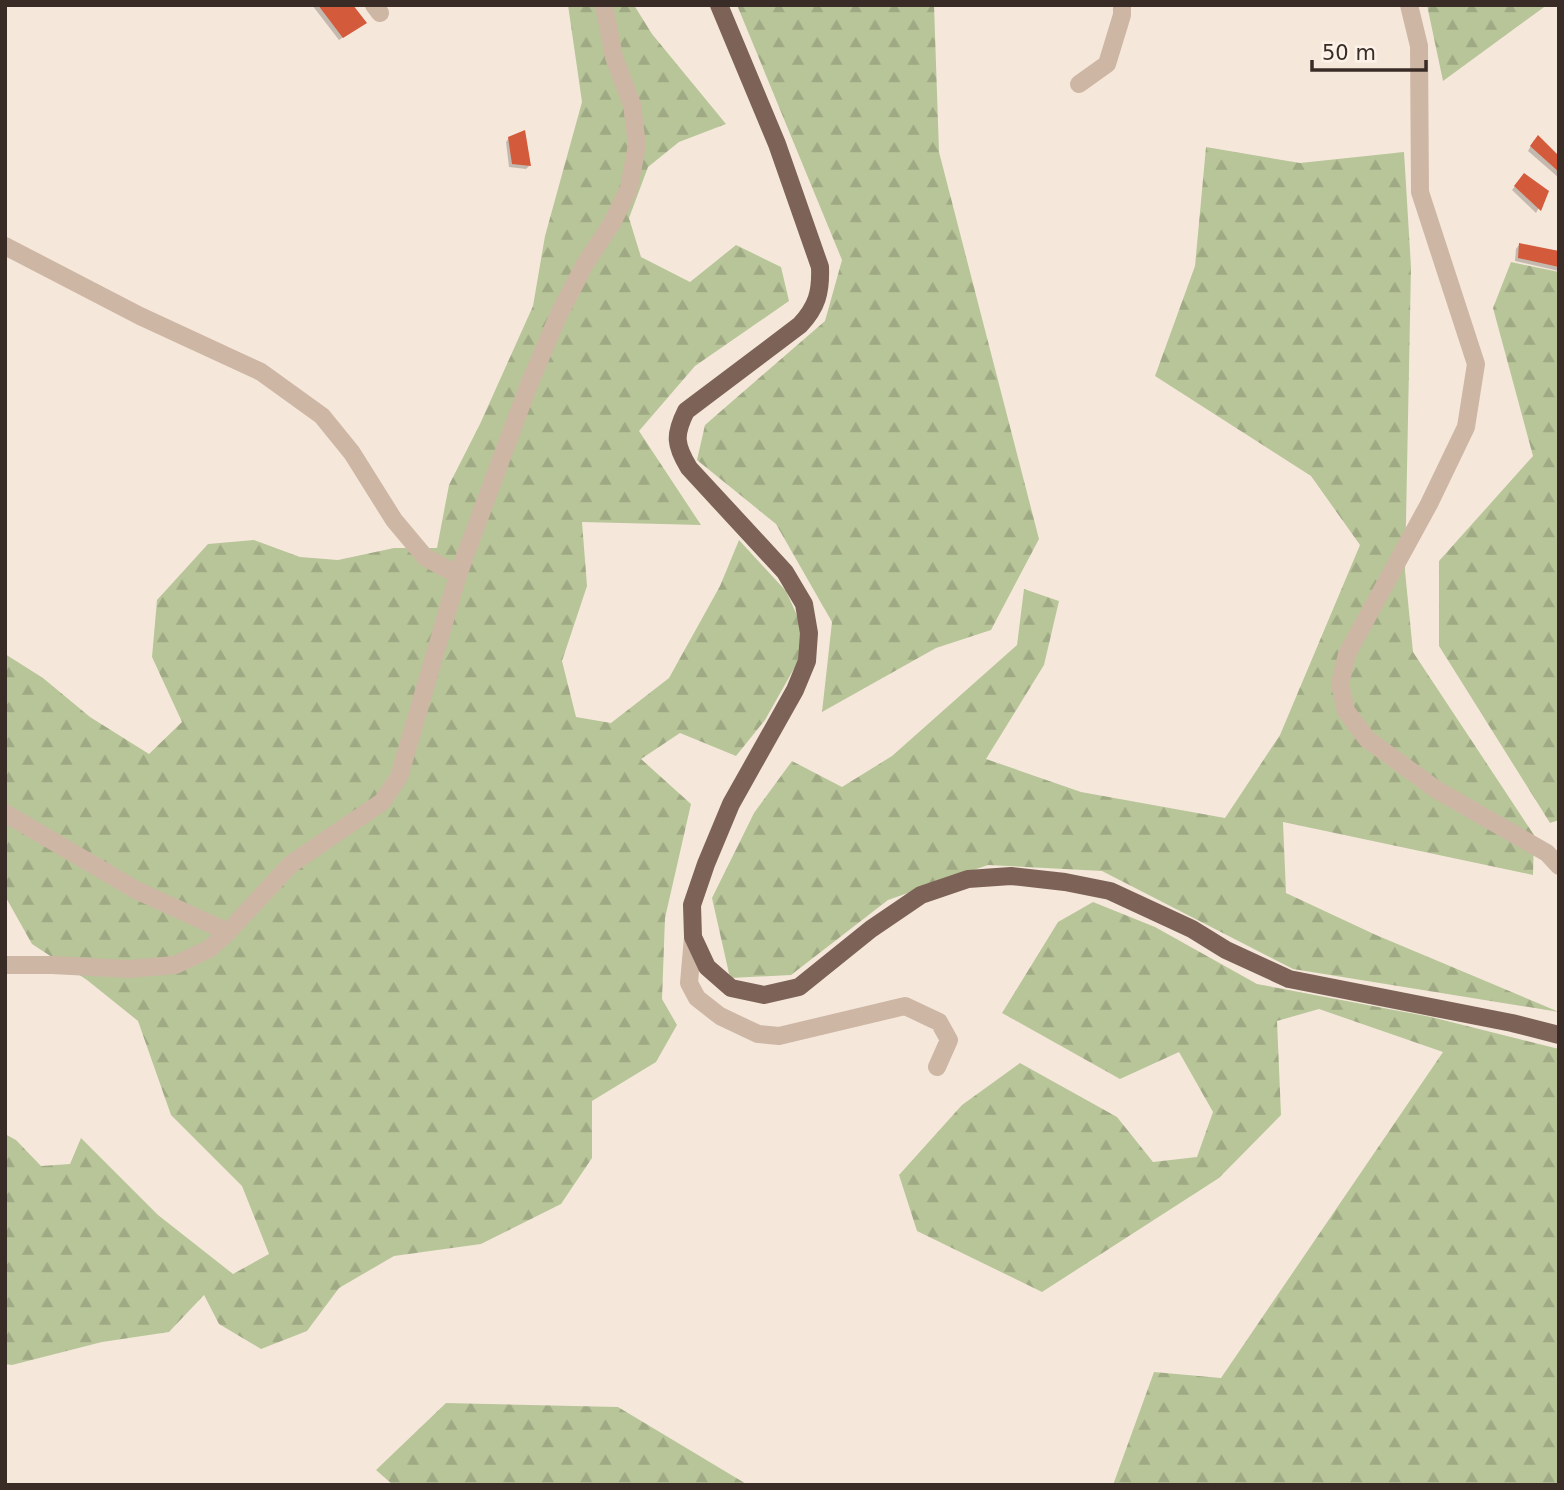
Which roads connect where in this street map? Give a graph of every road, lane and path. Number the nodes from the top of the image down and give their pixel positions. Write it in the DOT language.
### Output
graph roads {
  1 [pos="604,5"];
  2 [pos="719,5"];
  3 [pos="1122,5"];
  4 [pos="1409,5"];
  5 [pos="1079,84"];
  6 [pos="5,246"];
  7 [pos="458,575"];
  8 [pos="5,813"];
  9 [pos="1559,866"];
  10 [pos="228,932"];
  11 [pos="693,937"];
  12 [pos="5,965"];
  13 [pos="1559,1035"];
  14 [pos="937,1067"];
  1 -- 7 [label="street"];
  2 -- 11 [label="main road"];
  3 -- 5 [label="street"];
  4 -- 9 [label="street"];
  6 -- 7 [label="street"];
  7 -- 10 [label="street"];
  8 -- 10 [label="street"];
  10 -- 12 [label="street"];
  11 -- 13 [label="main road"];
  11 -- 14 [label="street"];
}
